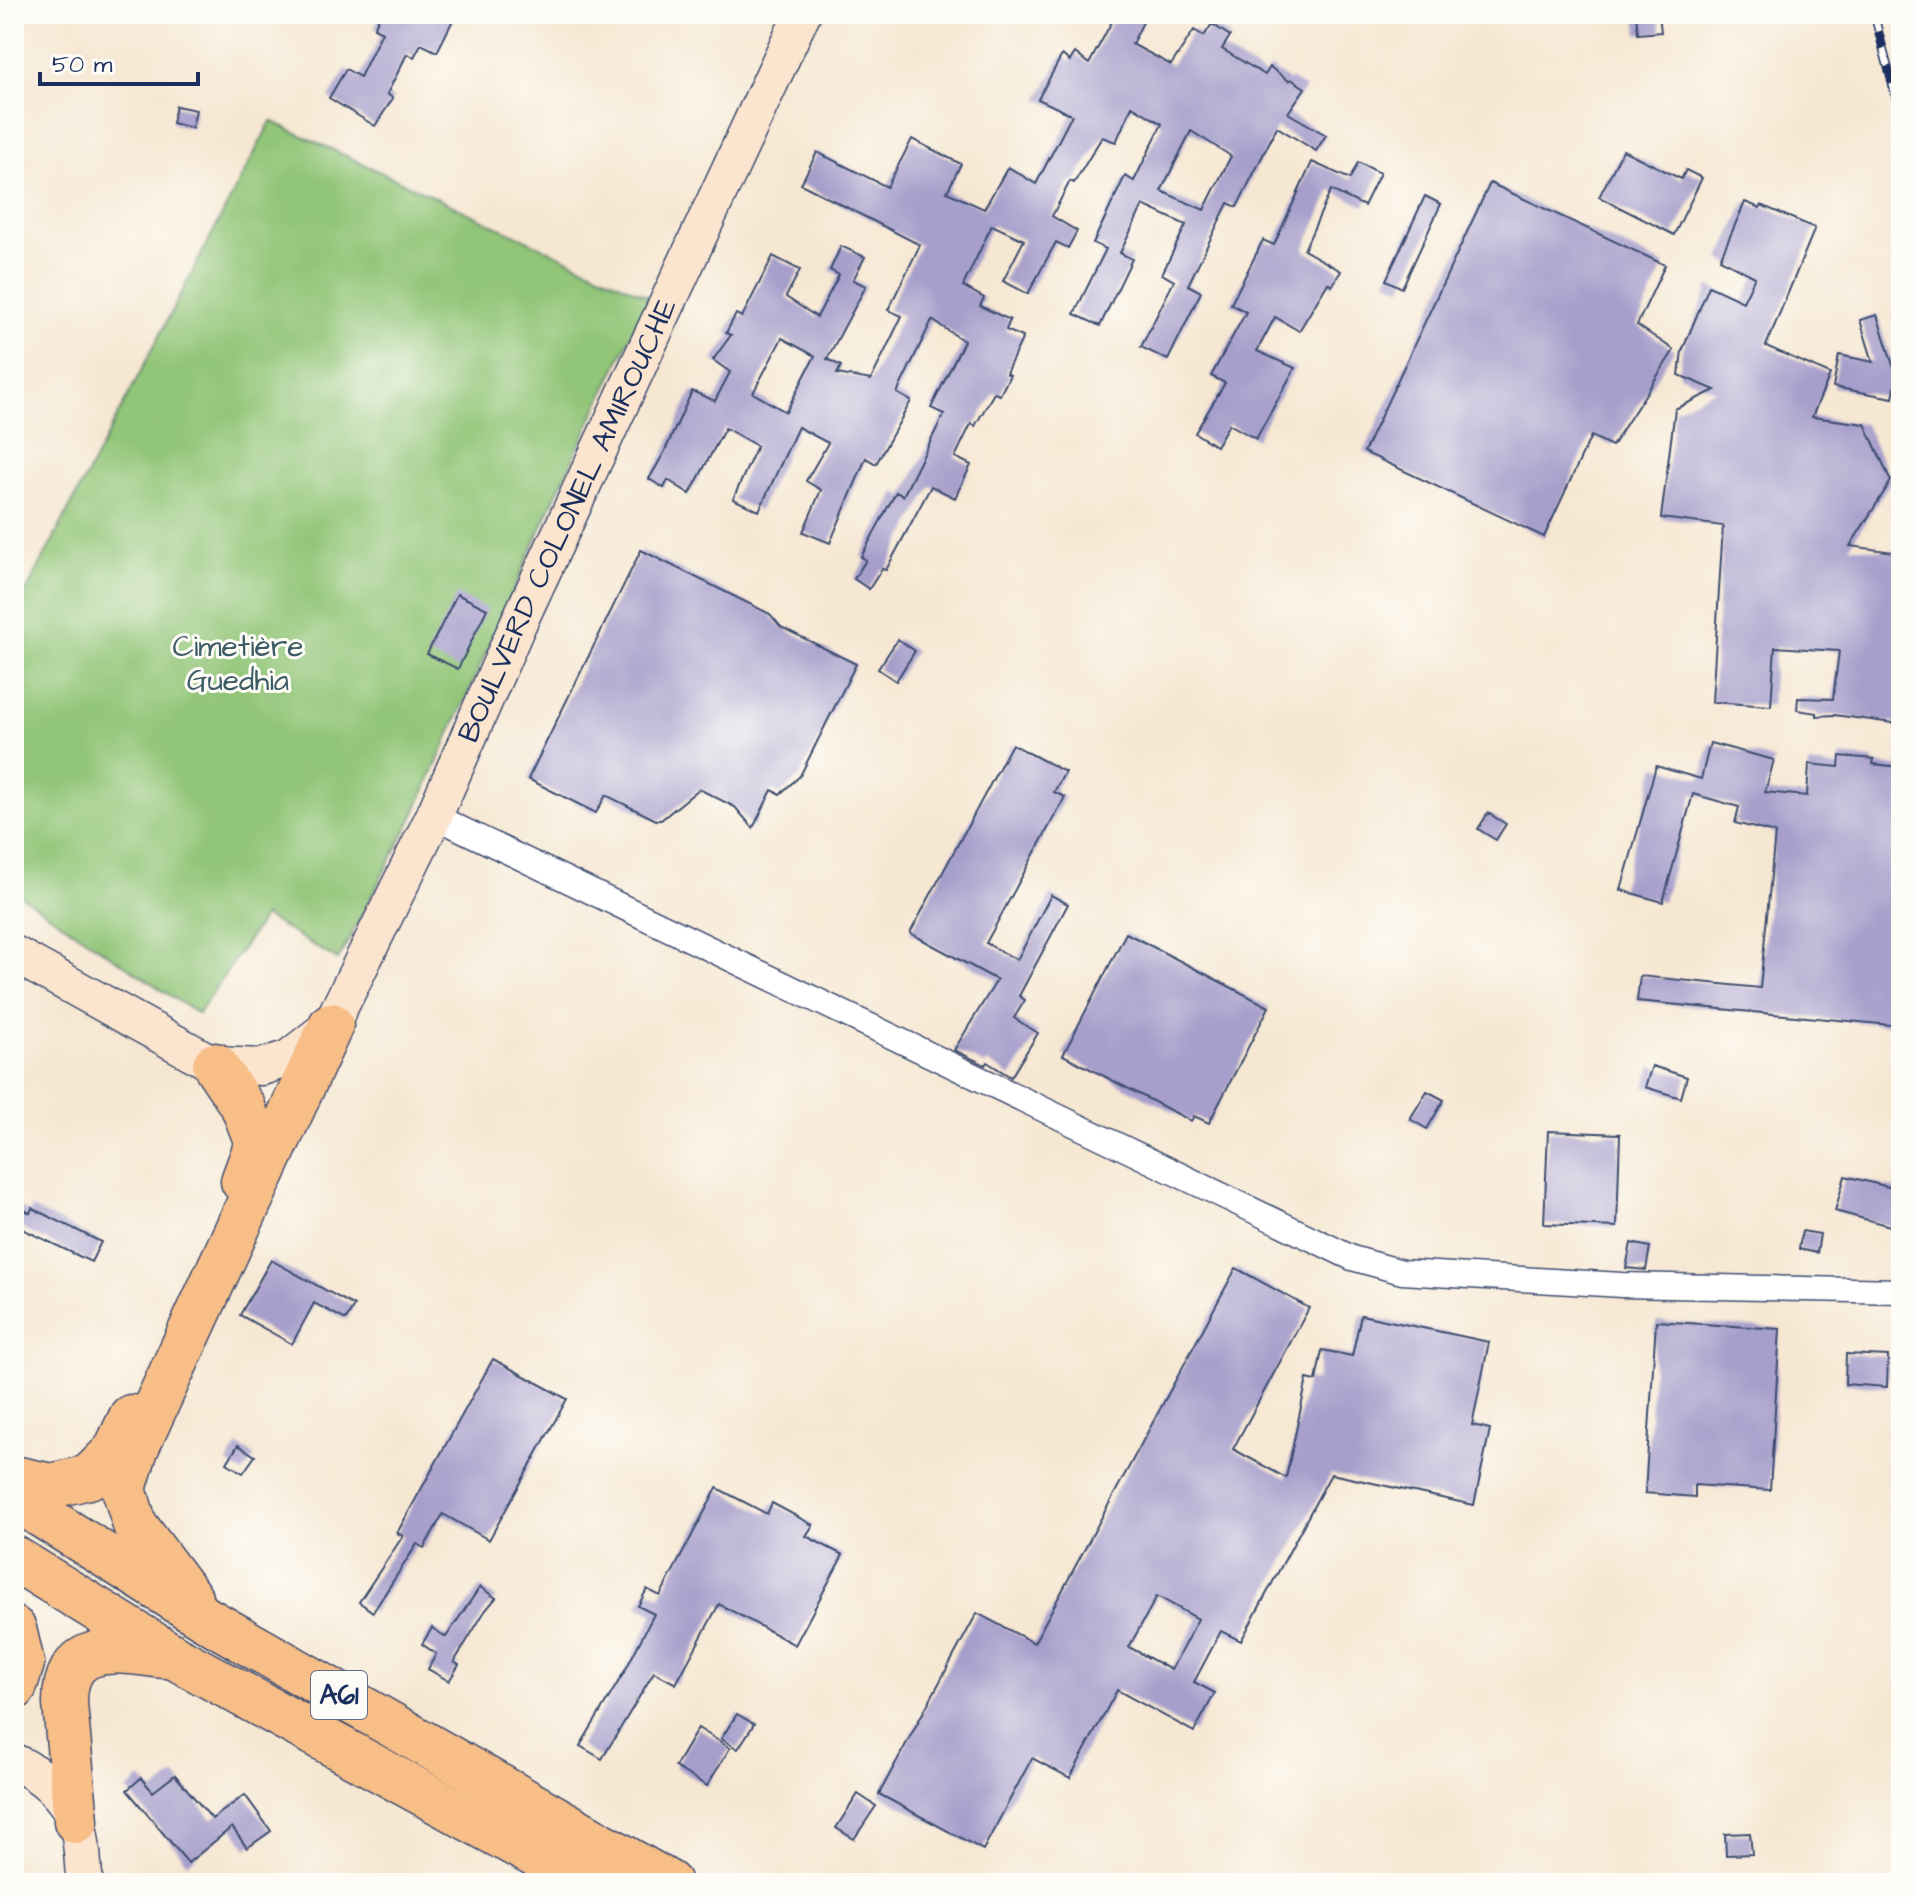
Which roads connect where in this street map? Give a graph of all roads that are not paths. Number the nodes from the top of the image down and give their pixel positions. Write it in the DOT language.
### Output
graph roads {
  1 [pos="802,14"];
  2 [pos="434,816"];
  3 [pos="14,954"];
  4 [pos="331,1025"];
  5 [pos="215,1065"];
  6 [pos="1901,1291"];
  7 [pos="14,1478"];
  8 [pos="14,1498"];
  9 [pos="14,1558"];
  10 [pos="206,1619"];
  11 [pos="14,1629"];
  12 [pos="174,1657"];
  13 [pos="14,1688"];
  14 [pos="14,1762"];
  15 [pos="76,1821"];
  16 [pos="85,1883"];
  17 [pos="586,1883"];
  18 [pos="669,1883"];
  1 -- 2 [label="main road, BOULVERD COLONEL AMIROUCHE"];
  2 -- 4 [label="main road, BOULVERD COLONEL AMIROUCHE"];
  2 -- 6 [label="street"];
  3 -- 5 [label="main road"];
  4 -- 5 [label="main road"];
  4 -- 10 [label="highway"];
  5 -- 7 [label="highway"];
  8 -- 10 [label="highway, A61"];
  9 -- 12 [label="highway, A61"];
  10 -- 18 [label="highway, A61"];
  11 -- 13 [label="highway"];
  12 -- 15 [label="highway"];
  12 -- 17 [label="highway, A61"];
  14 -- 15 [label="main road"];
  15 -- 16 [label="main road"];
}
